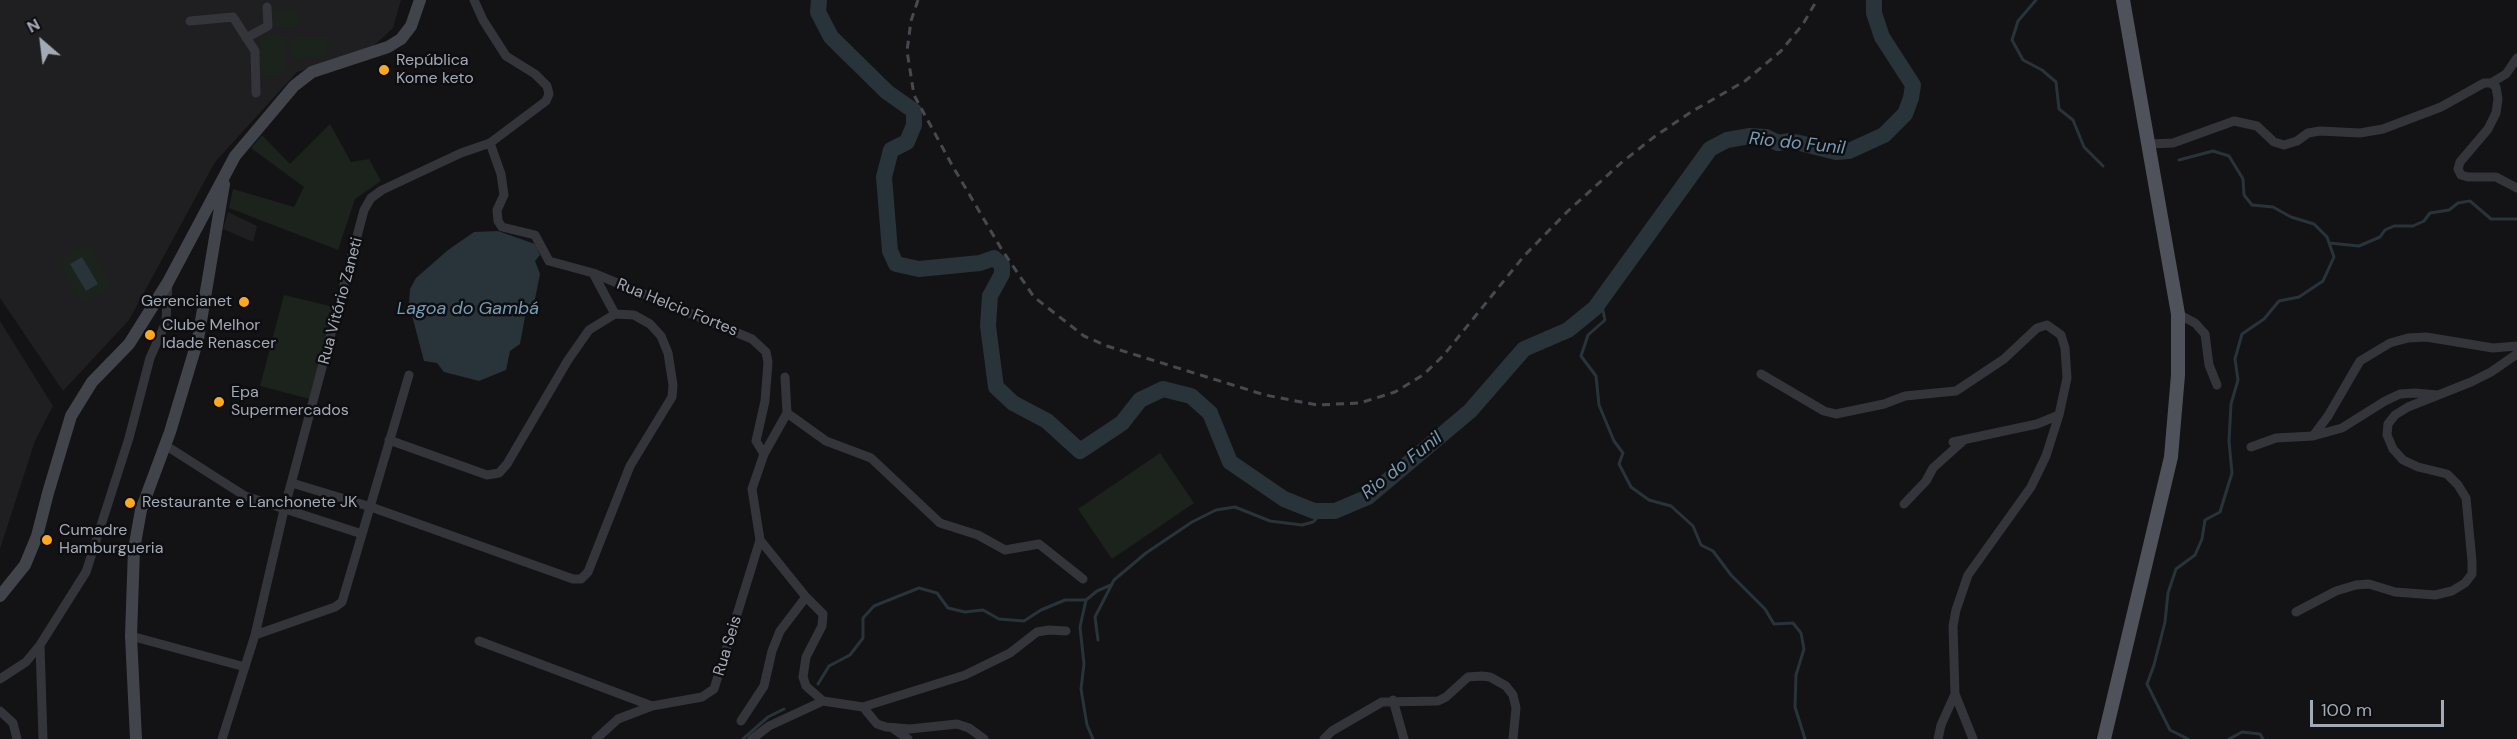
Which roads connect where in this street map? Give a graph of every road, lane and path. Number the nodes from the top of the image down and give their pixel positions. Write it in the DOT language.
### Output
graph roads {
  1 [pos="420,0"];
  2 [pos="474,0"];
  3 [pos="2123,0"];
  4 [pos="267,7"];
  5 [pos="190,21"];
  6 [pos="246,38"];
  7 [pos="2517,58"];
  8 [pos="2491,83"];
  9 [pos="256,93"];
  10 [pos="490,143"];
  11 [pos="2149,144"];
  12 [pos="226,174"];
  13 [pos="2517,188"];
  14 [pos="593,273"];
  15 [pos="168,282"];
  16 [pos="615,314"];
  17 [pos="2178,314"];
  18 [pos="2517,346"];
  19 [pos="2517,354"];
  20 [pos="1761,374"];
  21 [pos="409,375"];
  22 [pos="785,377"];
  23 [pos="2217,385"];
  24 [pos="2440,395"];
  25 [pos="787,413"];
  26 [pos="2059,415"];
  27 [pos="2313,436"];
  28 [pos="390,440"];
  29 [pos="165,445"];
  30 [pos="2251,447"];
  31 [pos="764,454"];
  32 [pos="292,483"];
  33 [pos="1904,504"];
  34 [pos="371,507"];
  35 [pos="284,510"];
  36 [pos="362,534"];
  37 [pos="760,540"];
  38 [pos="1083,579"];
  39 [pos="0,596"];
  40 [pos="806,597"];
  41 [pos="2296,612"];
  42 [pos="1066,632"];
  43 [pos="255,635"];
  44 [pos="131,636"];
  45 [pos="479,641"];
  46 [pos="40,645"];
  47 [pos="245,667"];
  48 [pos="0,679"];
  49 [pos="1956,694"];
  50 [pos="1393,700"];
  51 [pos="823,701"];
  52 [pos="652,706"];
  53 [pos="862,707"];
  54 [pos="0,711"];
  55 [pos="741,721"];
  56 [pos="894,729"];
  57 [pos="17,739"];
  58 [pos="43,739"];
  59 [pos="136,739"];
  60 [pos="222,739"];
  61 [pos="596,739"];
  62 [pos="752,739"];
  63 [pos="908,739"];
  64 [pos="984,739"];
  65 [pos="1324,739"];
  66 [pos="1404,739"];
  67 [pos="1513,739"];
  68 [pos="1938,739"];
  69 [pos="1973,739"];
  70 [pos="2104,739"];
  1 -- 12 [label="street"];
  2 -- 10 [label="street"];
  3 -- 11 [label="main road"];
  4 -- 6 [label="street"];
  5 -- 6 [label="street"];
  6 -- 9 [label="street"];
  7 -- 8 [label="street"];
  8 -- 11 [label="street"];
  8 -- 13 [label="street"];
  10 -- 14 [label="street, Rua Helcio Fortes"];
  10 -- 32 [label="street, Rua Vitório Zaneti"];
  11 -- 17 [label="main road"];
  12 -- 15 [label="street"];
  12 -- 29 [label="street"];
  14 -- 16 [label="street"];
  14 -- 31 [label="street, Rua Helcio Fortes"];
  15 -- 39 [label="street"];
  15 -- 46 [label="street"];
  16 -- 28 [label="street"];
  16 -- 34 [label="street"];
  17 -- 23 [label="street"];
  17 -- 70 [label="main road"];
  18 -- 27 [label="street"];
  19 -- 24 [label="street"];
  20 -- 26 [label="street"];
  21 -- 28 [label="street"];
  22 -- 25 [label="street"];
  24 -- 27 [label="street"];
  24 -- 41 [label="street"];
  25 -- 31 [label="street"];
  25 -- 38 [label="street"];
  26 -- 33 [label="street"];
  26 -- 49 [label="street"];
  27 -- 30 [label="street"];
  28 -- 34 [label="street"];
  29 -- 35 [label="street"];
  29 -- 44 [label="street"];
  31 -- 37 [label="street, Rua Helcio Fortes"];
  32 -- 34 [label="street"];
  32 -- 35 [label="street, Rua Vitório Zaneti"];
  34 -- 36 [label="street"];
  35 -- 36 [label="street"];
  35 -- 43 [label="street, Rua Vitório Zaneti"];
  36 -- 43 [label="street"];
  37 -- 40 [label="street, Rua Helcio Fortes"];
  37 -- 52 [label="street, Rua Seis"];
  40 -- 51 [label="street, Rua Helcio Fortes"];
  40 -- 55 [label="street"];
  42 -- 53 [label="street"];
  43 -- 47 [label="street, Rua Vitório Zaneti"];
  44 -- 47 [label="street"];
  44 -- 59 [label="street"];
  45 -- 52 [label="street"];
  46 -- 48 [label="street"];
  46 -- 58 [label="street"];
  47 -- 60 [label="street, Rua Vitório Zaneti"];
  49 -- 68 [label="street"];
  49 -- 69 [label="street"];
  50 -- 65 [label="street"];
  50 -- 66 [label="street"];
  50 -- 67 [label="street"];
  51 -- 53 [label="street"];
  51 -- 62 [label="street"];
  52 -- 61 [label="street, Rua Seis"];
  53 -- 56 [label="street"];
  54 -- 57 [label="street"];
  56 -- 63 [label="street"];
  56 -- 64 [label="street"];
}
